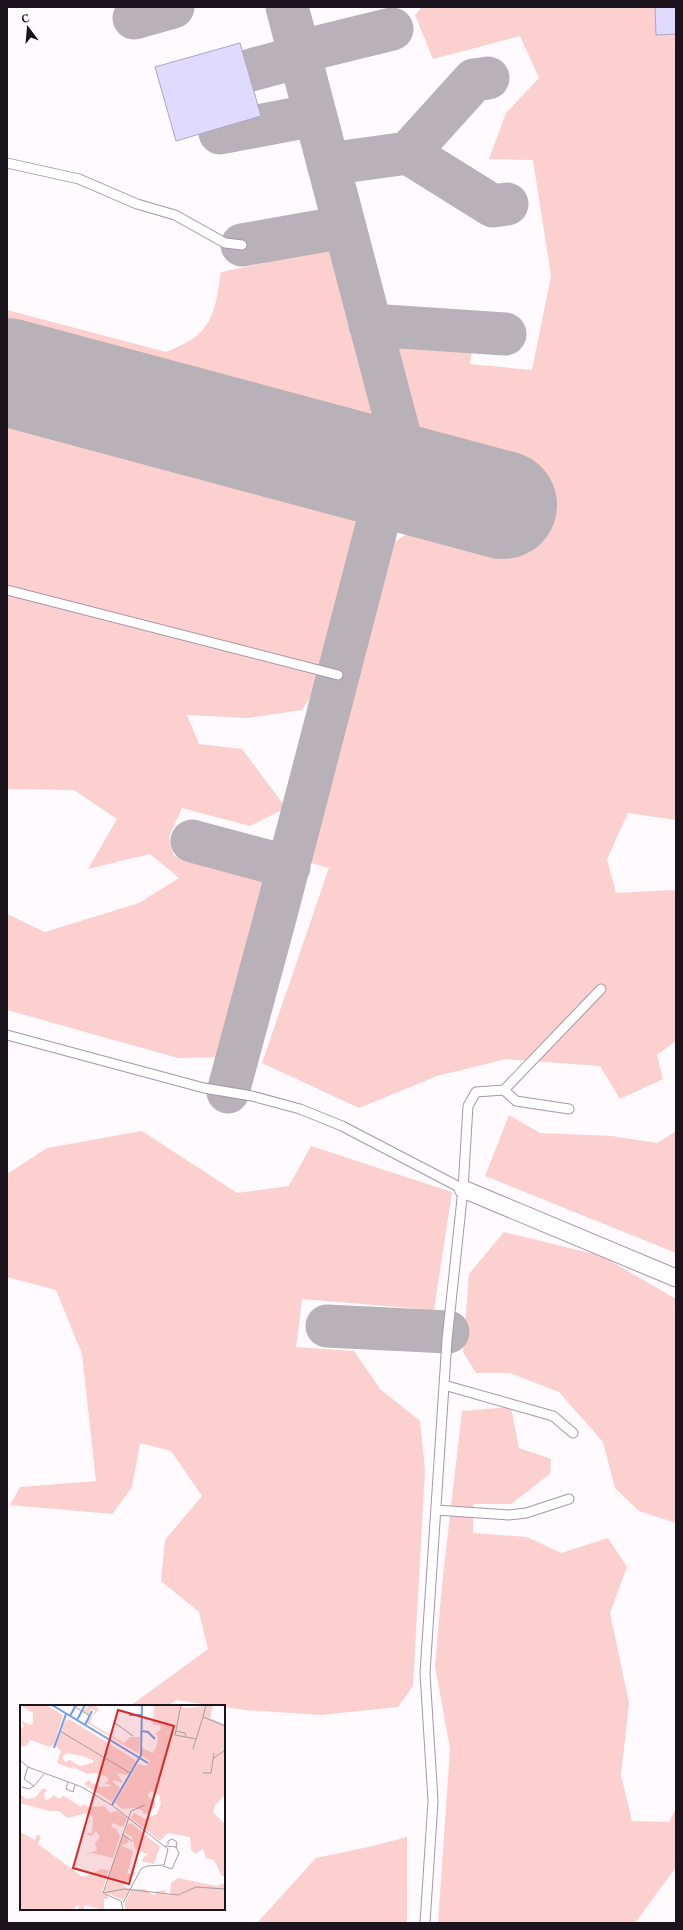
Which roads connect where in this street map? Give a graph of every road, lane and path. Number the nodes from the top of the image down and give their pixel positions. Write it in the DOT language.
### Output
graph roads {
  1 [pos="7,163"];
  2 [pos="242,245"];
  3 [pos="7,590"];
  4 [pos="338,675"];
  5 [pos="601,989"];
  6 [pos="7,1035"];
  7 [pos="504,1090"];
  8 [pos="568,1109"];
  9 [pos="463,1189"];
  10 [pos="676,1278"];
  11 [pos="444,1385"];
  12 [pos="573,1433"];
  13 [pos="569,1499"];
  14 [pos="436,1510"];
  15 [pos="425,1923"];
  1 -- 2 [label="lane"];
  3 -- 4 [label="lane"];
  5 -- 7 [label="lane"];
  6 -- 9 [label="lane"];
  7 -- 8 [label="lane"];
  7 -- 9 [label="lane"];
  9 -- 10 [label="street"];
  9 -- 11 [label="lane"];
  11 -- 12 [label="lane"];
  11 -- 14 [label="lane"];
  13 -- 14 [label="lane"];
  14 -- 15 [label="lane"];
}
